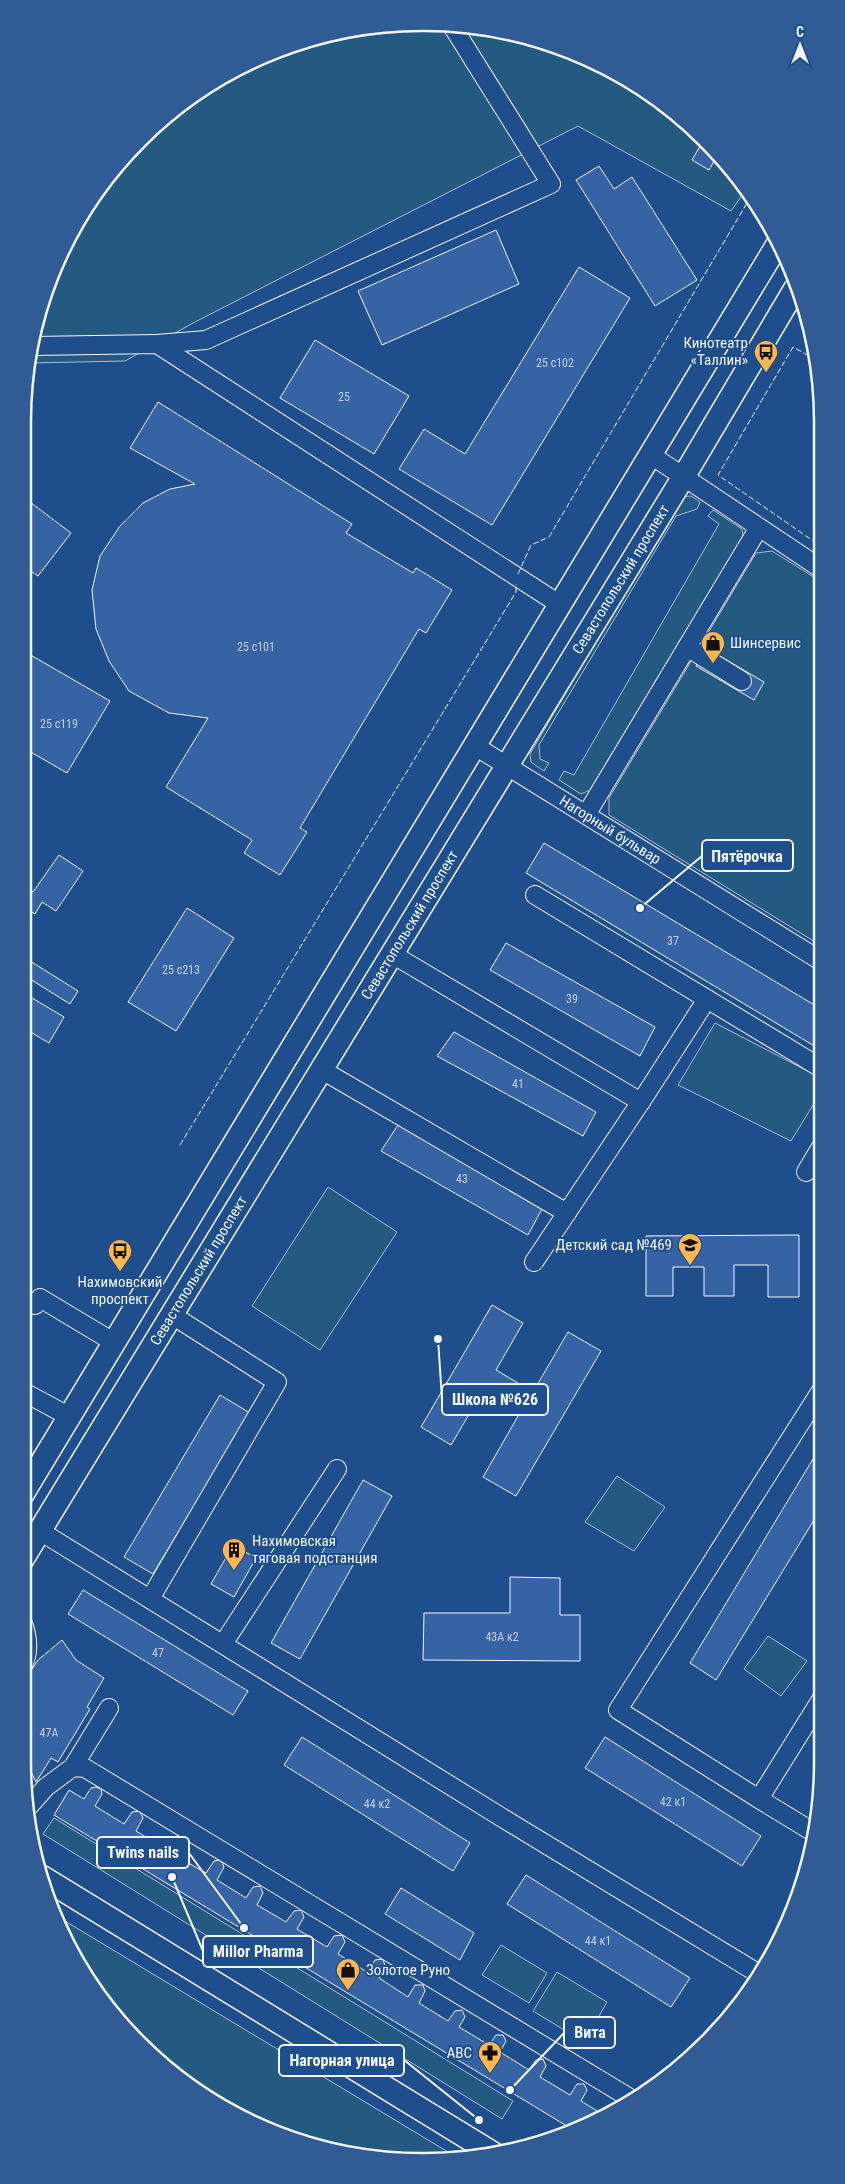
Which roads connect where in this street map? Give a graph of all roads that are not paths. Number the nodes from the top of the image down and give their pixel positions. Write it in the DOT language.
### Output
graph roads {
  1 [pos="457,33"];
  2 [pos="774,251"];
  3 [pos="792,293"];
  4 [pos="157,344"];
  5 [pos="39,346"];
  6 [pos="651,455"];
  7 [pos="684,476"];
  8 [pos="758,529"];
  9 [pos="814,564"];
  10 [pos="559,604"];
  11 [pos="687,647"];
  12 [pos="742,681"];
  13 [pos="475,746"];
  14 [pos="507,766"];
  15 [pos="586,815"];
  16 [pos="535,895"];
  17 [pos="392,954"];
  18 [pos="814,957"];
  19 [pos="706,999"];
  20 [pos="814,1064"];
  21 [pos="322,1070"];
  22 [pos="641,1102"];
  23 [pos="814,1159"];
  24 [pos="806,1172"];
  25 [pos="566,1213"];
  26 [pos="534,1262"];
  27 [pos="32,1300"];
  28 [pos="172,1315"];
  29 [pos="115,1343"];
  30 [pos="31,1396"];
  31 [pos="814,1402"];
  32 [pos="70,1417"];
  33 [pos="337,1468"];
  34 [pos="31,1480"];
  35 [pos="40,1531"];
  36 [pos="31,1546"];
  37 [pos="150,1599"];
  38 [pos="224,1644"];
  39 [pos="109,1708"];
  40 [pos="814,1711"];
  41 [pos="73,1767"];
  42 [pos="759,1798"];
  43 [pos="34,1801"];
  44 [pos="808,1829"];
  45 [pos="51,1882"];
  46 [pos="753,1970"];
  47 [pos="626,2096"];
  48 [pos="483,2147"];
  1 -- 4 [label="street"];
  2 -- 6 [label="main road"];
  3 -- 7 [label="main road, Севастопольский проспект"];
  4 -- 5 [label="street"];
  4 -- 10 [label="street"];
  6 -- 7 [label="street"];
  6 -- 10 [label="main road"];
  7 -- 8 [label="street"];
  7 -- 14 [label="main road, Севастопольский проспект"];
  8 -- 9 [label="street"];
  8 -- 11 [label="street"];
  10 -- 13 [label="main road"];
  11 -- 12 [label="street"];
  11 -- 15 [label="street"];
  13 -- 14 [label="street, Нагорный бульвар"];
  13 -- 29 [label="main road"];
  14 -- 15 [label="street, Нагорный бульвар"];
  14 -- 17 [label="main road, Севастопольский проспект"];
  15 -- 18 [label="street, Нагорный бульвар"];
  16 -- 19 [label="street"];
  17 -- 21 [label="main road, Севастопольский проспект"];
  17 -- 22 [label="street"];
  19 -- 20 [label="street"];
  19 -- 22 [label="street"];
  21 -- 25 [label="street"];
  21 -- 28 [label="main road, Севастопольский проспект"];
  22 -- 25 [label="street"];
  23 -- 24 [label="street"];
  25 -- 26 [label="street"];
  27 -- 29 [label="street"];
  28 -- 35 [label="main road, Севастопольский проспект"];
  28 -- 37 [label="street"];
  29 -- 32 [label="main road"];
  30 -- 32 [label="street"];
  31 -- 42 [label="street"];
  32 -- 34 [label="main road"];
  33 -- 38 [label="street"];
  35 -- 36 [label="main road, Севастопольский проспект"];
  35 -- 37 [label="street"];
  37 -- 38 [label="street"];
  38 -- 46 [label="street"];
  39 -- 41 [label="street"];
  40 -- 42 [label="street"];
  41 -- 43 [label="street"];
  41 -- 47 [label="street"];
  42 -- 44 [label="street"];
  45 -- 48 [label="main road"];
}
